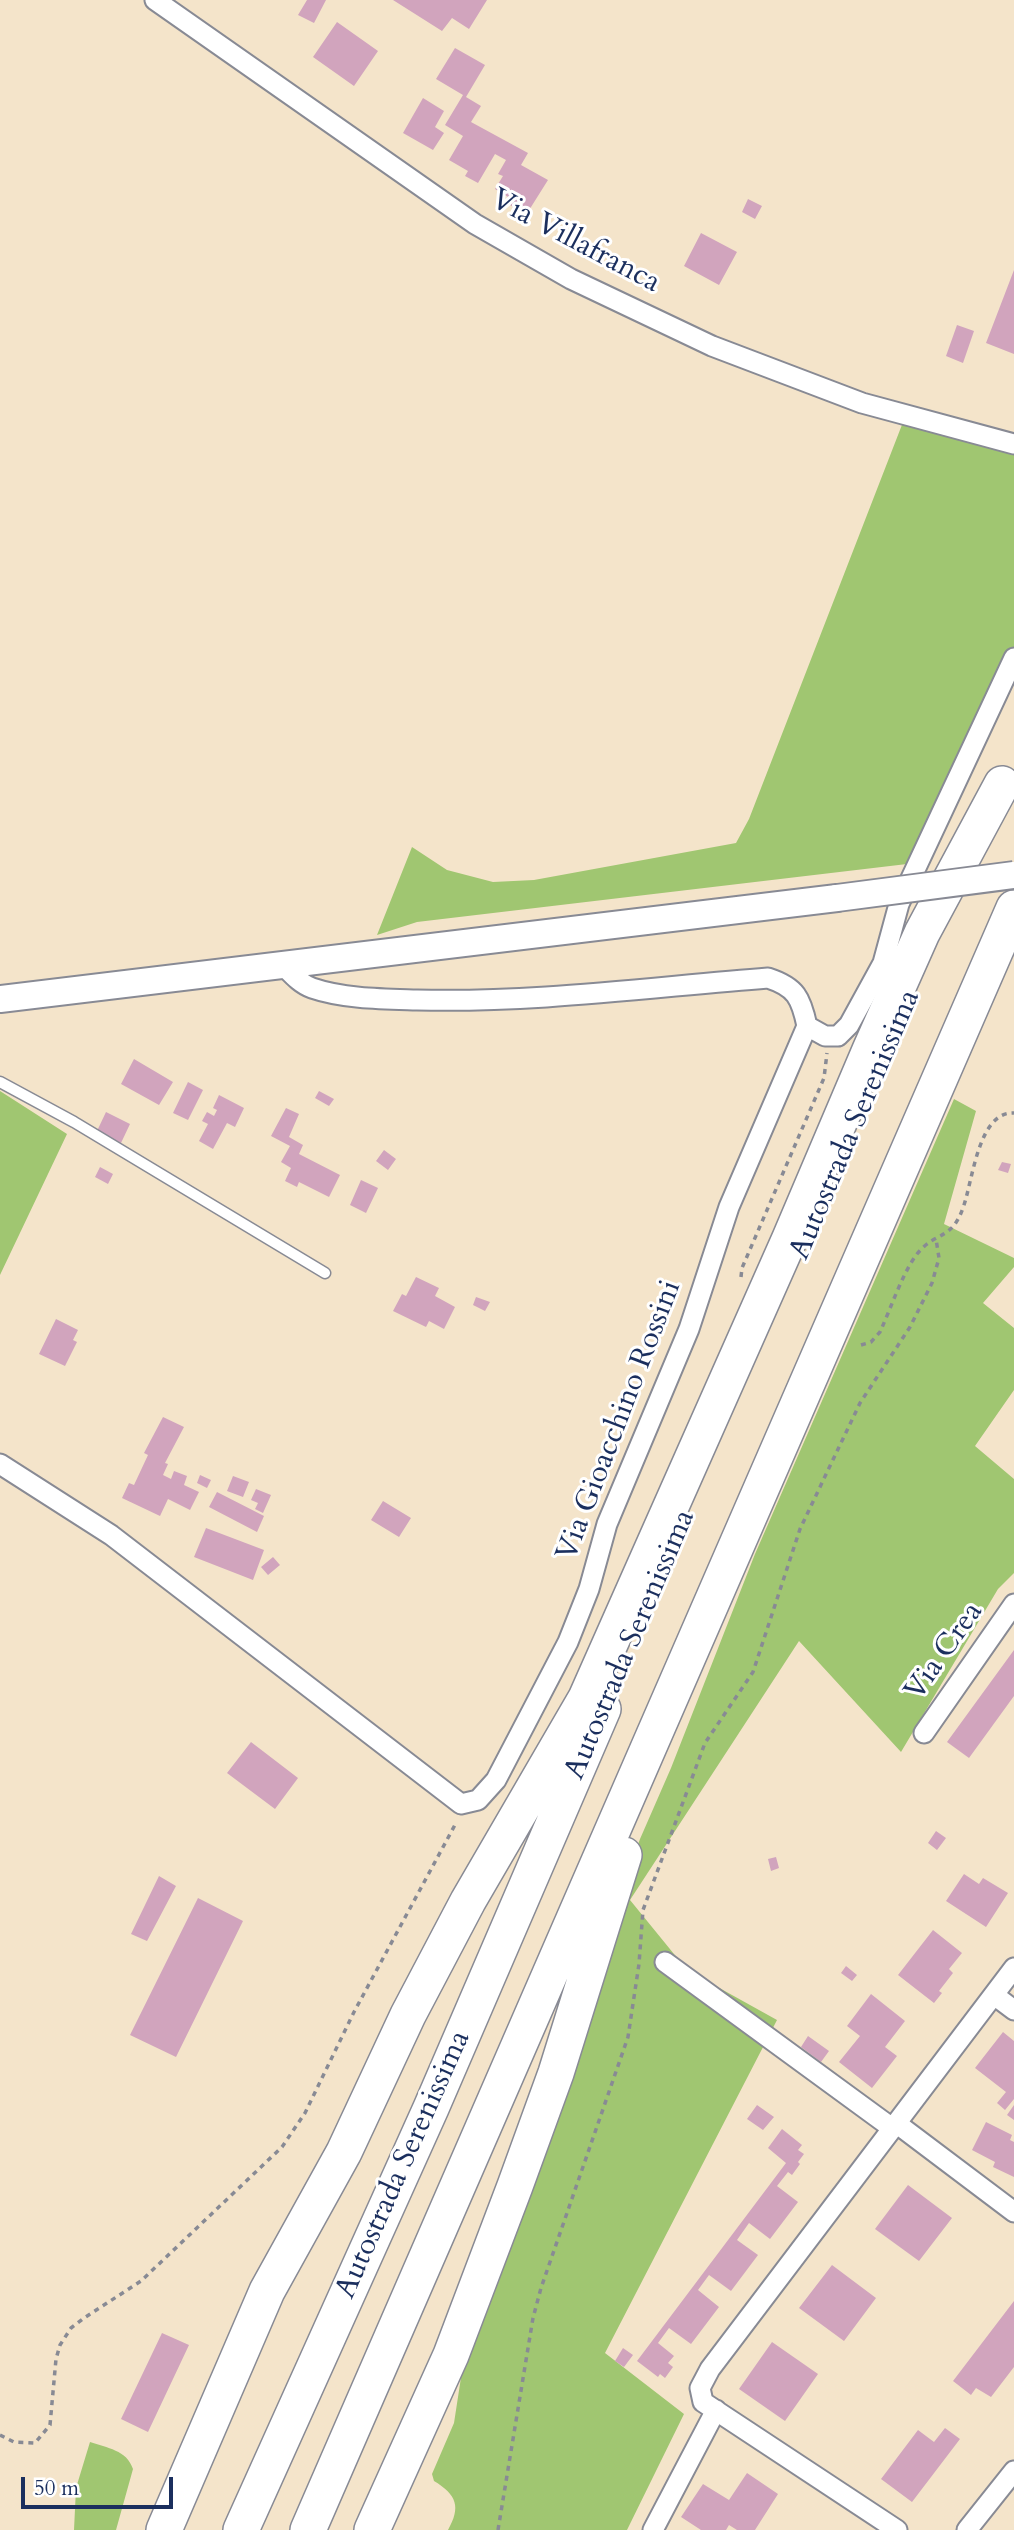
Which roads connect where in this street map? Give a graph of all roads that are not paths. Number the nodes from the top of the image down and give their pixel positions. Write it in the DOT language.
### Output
graph roads {
  1 [pos="155,0"];
  2 [pos="1014,444"];
  3 [pos="1014,659"];
  4 [pos="1008,771"];
  5 [pos="1014,875"];
  6 [pos="1014,908"];
  7 [pos="283,965"];
  8 [pos="0,999"];
  9 [pos="807,1026"];
  10 [pos="0,1082"];
  11 [pos="325,1273"];
  12 [pos="0,1464"];
  13 [pos="1014,1604"];
  14 [pos="683,1670"];
  15 [pos="924,1733"];
  16 [pos="665,1962"];
  17 [pos="1014,1968"];
  18 [pos="994,1995"];
  19 [pos="1014,2010"];
  20 [pos="894,2126"];
  21 [pos="1014,2212"];
  22 [pos="716,2410"];
  23 [pos="1010,2484"];
  24 [pos="164,2530"];
  25 [pos="241,2530"];
  26 [pos="308,2530"];
  27 [pos="372,2530"];
  28 [pos="653,2530"];
  29 [pos="897,2530"];
  30 [pos="967,2530"];
  1 -- 2 [label="street, Via Villafranca"];
  3 -- 9 [label="street"];
  4 -- 24 [label="highway"];
  4 -- 25 [label="highway, Autostrada Serenissima"];
  5 -- 7 [label="main road, bridge"];
  6 -- 14 [label="highway, Autostrada Serenissima"];
  7 -- 8 [label="main road"];
  7 -- 9 [label="street"];
  9 -- 12 [label="street, Via Gioacchino Rossini"];
  10 -- 11 [label="lane"];
  13 -- 15 [label="street, Via Crea"];
  14 -- 26 [label="highway, Autostrada Serenissima"];
  14 -- 27 [label="highway"];
  16 -- 20 [label="street"];
  17 -- 18 [label="street"];
  18 -- 19 [label="street"];
  18 -- 20 [label="street"];
  20 -- 21 [label="street"];
  20 -- 22 [label="street"];
  22 -- 28 [label="street"];
  22 -- 29 [label="street"];
  23 -- 30 [label="street"];
}
